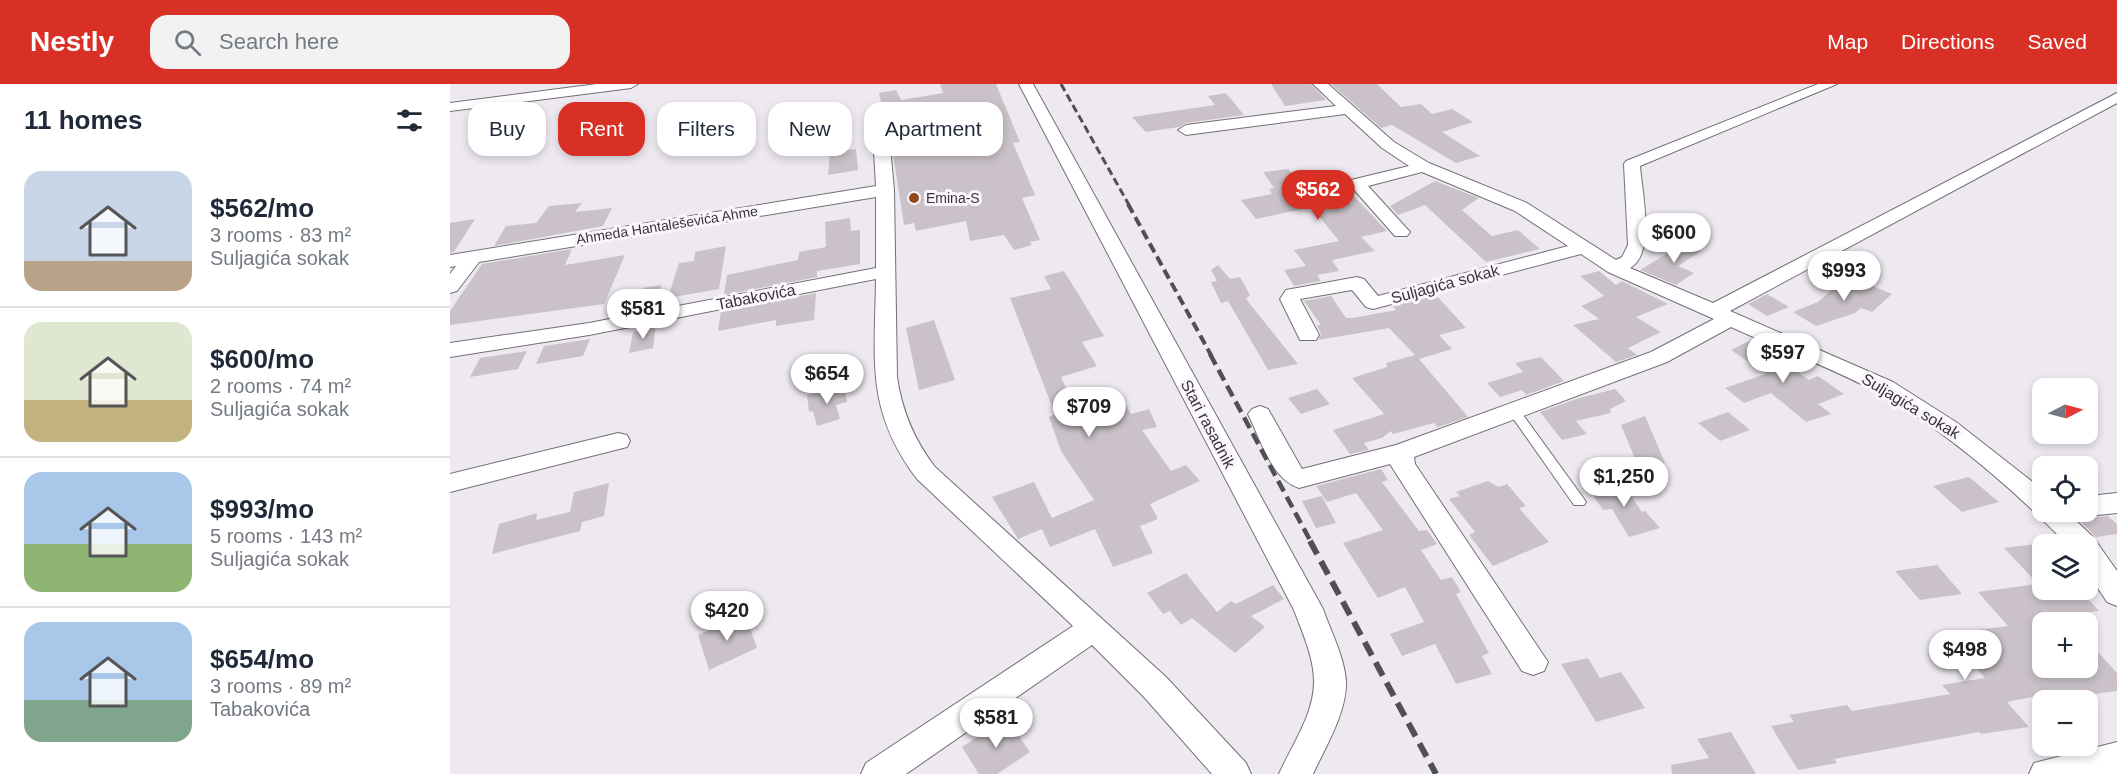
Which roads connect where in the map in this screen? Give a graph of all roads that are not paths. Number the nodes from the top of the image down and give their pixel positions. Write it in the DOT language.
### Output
graph roads {
  1 [pos="631,84"];
  2 [pos="1026,84"];
  3 [pos="1320,84"];
  4 [pos="1830,84"];
  5 [pos="2117,97"];
  6 [pos="450,107"];
  7 [pos="1348,109"];
  8 [pos="1186,130"];
  9 [pos="883,156"];
  10 [pos="1423,167"];
  11 [pos="885,190"];
  12 [pos="1401,232"];
  13 [pos="1582,248"];
  14 [pos="474,256"];
  15 [pos="450,261"];
  16 [pos="1615,268"];
  17 [pos="884,272"];
  18 [pos="450,287"];
  19 [pos="1721,315"];
  20 [pos="1308,335"];
  21 [pos="450,350"];
  22 [pos="1514,411"];
  23 [pos="1260,414"];
  24 [pos="618,441"];
  25 [pos="1402,452"];
  26 [pos="450,483"];
  27 [pos="2032,495"];
  28 [pos="1579,502"];
  29 [pos="2117,503"];
  30 [pos="2098,505"];
  31 [pos="2061,522"];
  32 [pos="2073,534"];
  33 [pos="2098,566"];
  34 [pos="2117,594"];
  35 [pos="1094,628"];
  36 [pos="1533,662"];
  37 [pos="2117,758"];
  38 [pos="878,774"];
  39 [pos="1234,774"];
  40 [pos="1296,774"];
  41 [pos="2046,774"];
  1 -- 6 [label="street"];
  2 -- 40 [label="street, Stari rasadnik"];
  3 -- 7 [label="street, Suljagića sokak"];
  4 -- 16 [label="street"];
  5 -- 19 [label="street"];
  7 -- 8 [label="street"];
  7 -- 10 [label="street, Suljagića sokak"];
  9 -- 11 [label="street"];
  10 -- 12 [label="street"];
  10 -- 13 [label="street, Suljagića sokak"];
  11 -- 14 [label="street, Ahmeda Hantaleševića Ahme"];
  11 -- 17 [label="street"];
  13 -- 16 [label="street, Suljagića sokak"];
  13 -- 20 [label="street, Suljagića sokak"];
  14 -- 15 [label="street, Ahmeda Hantaleševića Ahme"];
  14 -- 18 [label="street"];
  16 -- 19 [label="street, Suljagića sokak"];
  17 -- 21 [label="street, Tabakovića"];
  17 -- 35 [label="street"];
  19 -- 22 [label="street"];
  19 -- 27 [label="street, Suljagića sokak"];
  22 -- 25 [label="street"];
  22 -- 28 [label="lane"];
  23 -- 25 [label="street"];
  24 -- 26 [label="street"];
  25 -- 36 [label="street"];
  29 -- 30 [label="street"];
  31 -- 32 [label="street"];
  33 -- 34 [label="street"];
  35 -- 38 [label="street"];
  35 -- 39 [label="street"];
  37 -- 41 [label="street"];
}
